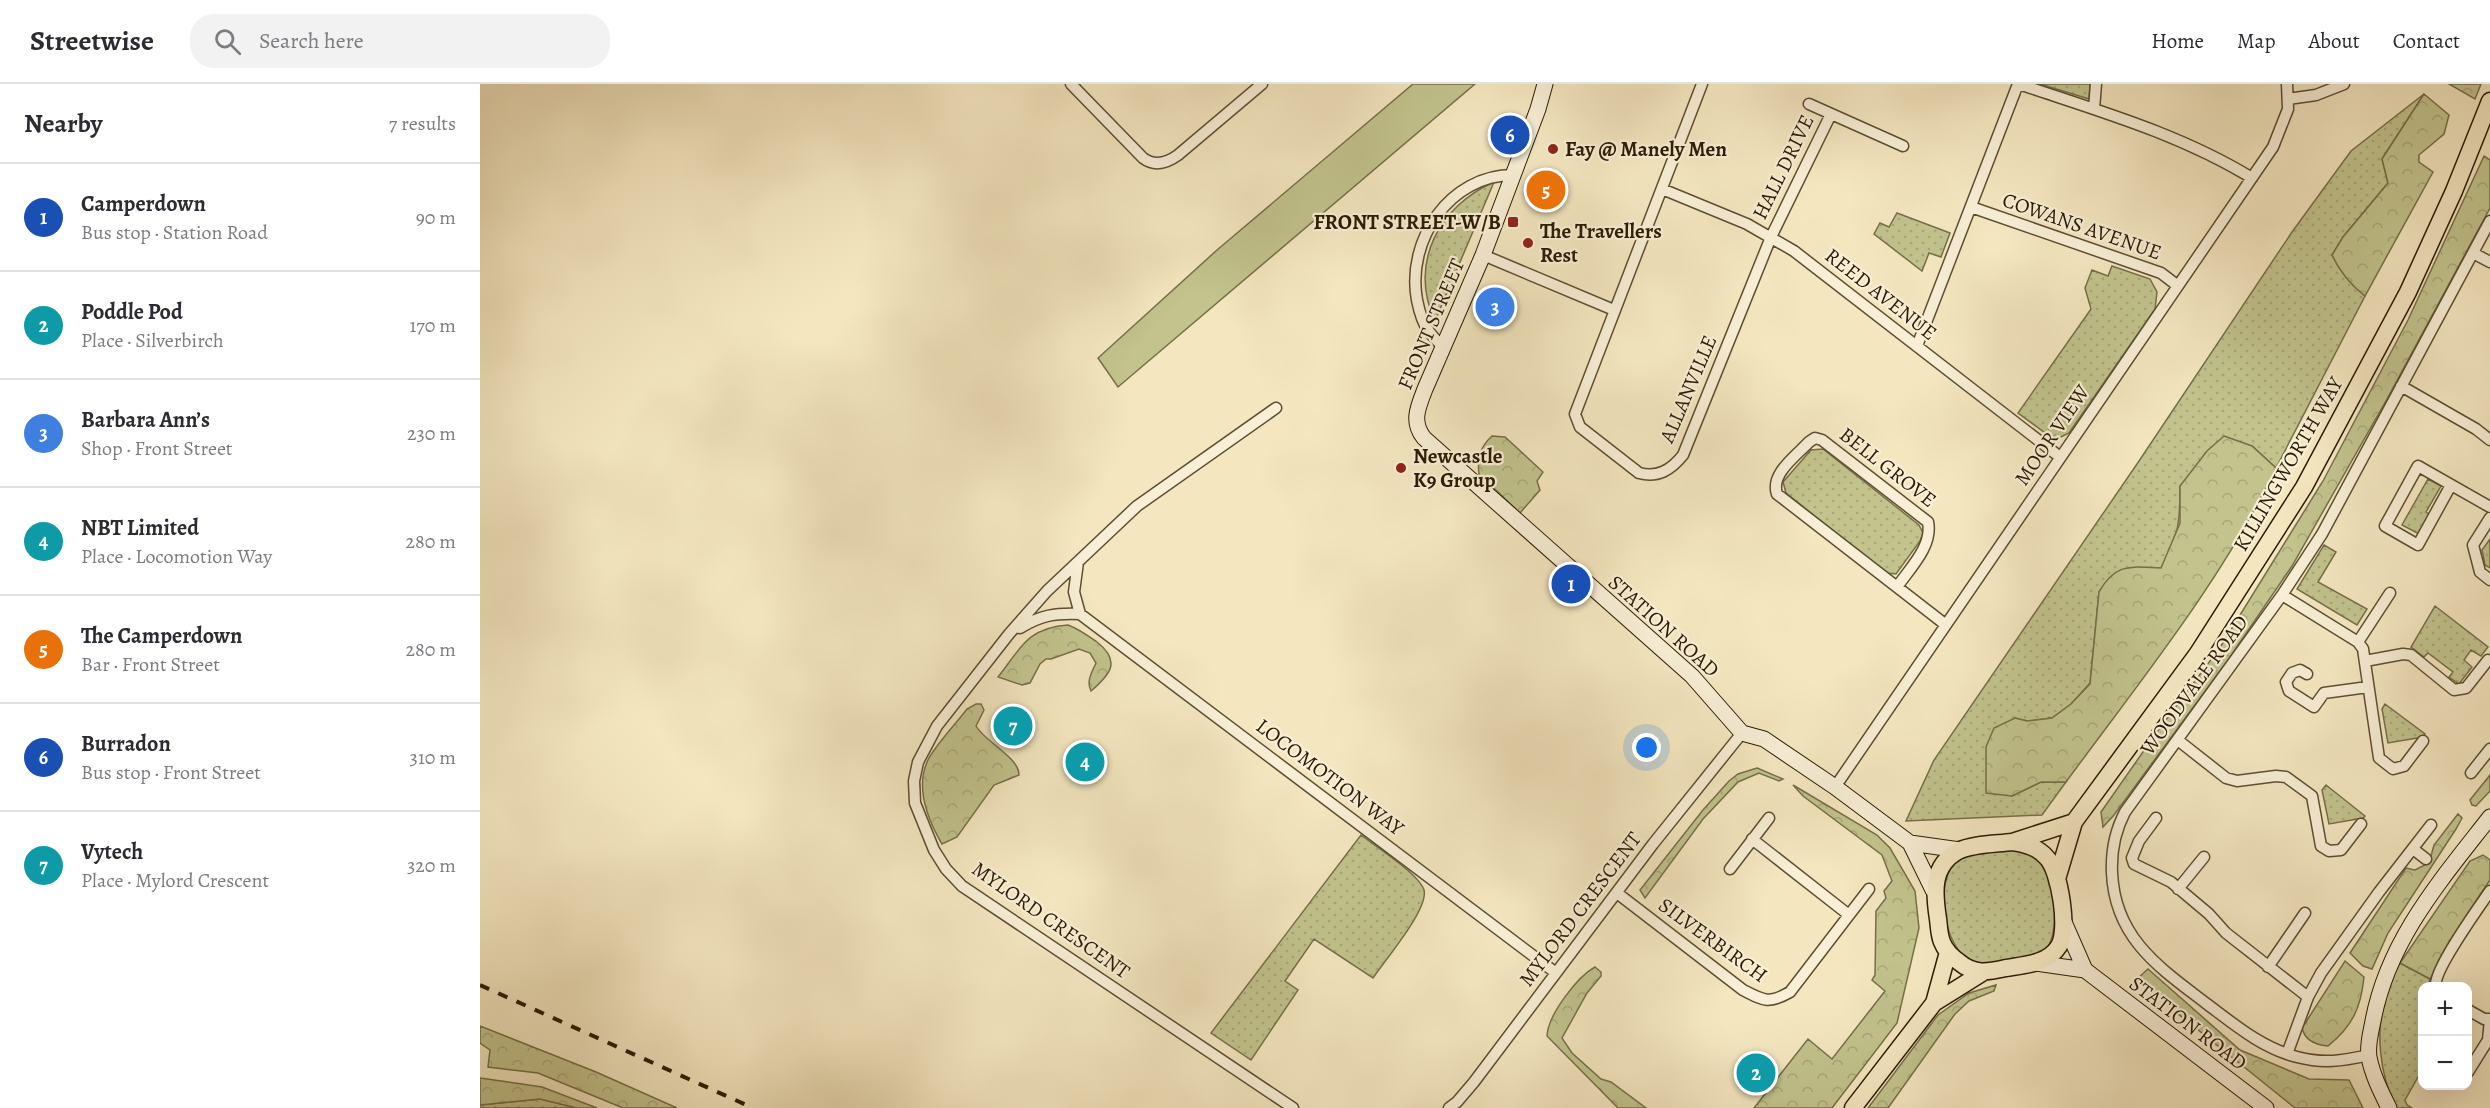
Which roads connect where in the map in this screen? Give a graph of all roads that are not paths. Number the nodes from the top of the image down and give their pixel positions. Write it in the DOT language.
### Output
graph roads {
  1 [pos="1071,84"];
  2 [pos="1262,84"];
  3 [pos="1545,84"];
  4 [pos="1702,84"];
  5 [pos="2019,84"];
  6 [pos="2096,84"];
  7 [pos="2287,84"];
  8 [pos="2344,84"];
  9 [pos="2288,99"];
  10 [pos="2490,101"];
  11 [pos="1809,104"];
  12 [pos="2094,109"];
  13 [pos="1831,114"];
  14 [pos="1903,146"];
  15 [pos="1513,175"];
  16 [pos="2252,178"];
  17 [pos="1662,189"];
  18 [pos="1971,207"];
  19 [pos="2490,221"];
  20 [pos="1771,237"];
  21 [pos="2473,253"];
  22 [pos="1483,255"];
  23 [pos="2490,262"];
  24 [pos="2178,286"];
  25 [pos="1614,310"];
  26 [pos="1917,346"];
  27 [pos="1443,347"];
  28 [pos="2401,386"];
  29 [pos="1276,408"];
  30 [pos="1417,412"];
  31 [pos="2489,435"];
  32 [pos="2061,457"];
  33 [pos="2451,485"];
  34 [pos="2490,507"];
  35 [pos="2490,519"];
  36 [pos="1078,562"];
  37 [pos="2490,580"];
  38 [pos="1897,587"];
  39 [pos="2390,593"];
  40 [pos="2282,596"];
  41 [pos="1080,614"];
  42 [pos="1946,625"];
  43 [pos="1009,634"];
  44 [pos="2358,642"];
  45 [pos="2473,658"];
  46 [pos="2365,661"];
  47 [pos="2307,674"];
  48 [pos="2368,687"];
  49 [pos="1742,733"];
  50 [pos="2179,741"];
  51 [pos="2423,741"];
  52 [pos="2488,755"];
  53 [pos="2471,773"];
  54 [pos="1835,787"];
  55 [pos="2490,817"];
  56 [pos="1769,818"];
  57 [pos="2157,818"];
  58 [pos="2074,822"];
  59 [pos="2344,825"];
  60 [pos="2431,825"];
  61 [pos="1752,839"];
  62 [pos="2012,842"];
  63 [pos="1910,843"];
  64 [pos="2413,849"];
  65 [pos="1960,850"];
  66 [pos="2204,857"];
  67 [pos="2426,859"];
  68 [pos="1730,869"];
  69 [pos="2056,879"];
  70 [pos="1869,889"];
  71 [pos="2178,889"];
  72 [pos="1933,890"];
  73 [pos="2490,891"];
  74 [pos="1617,893"];
  75 [pos="2290,913"];
  76 [pos="1849,915"];
  77 [pos="2064,922"];
  78 [pos="1948,952"];
  79 [pos="2036,963"];
  80 [pos="2268,967"];
  81 [pos="2085,970"];
  82 [pos="1556,973"];
  83 [pos="1982,973"];
  84 [pos="2437,982"];
  85 [pos="2308,997"];
  86 [pos="1934,1003"];
  87 [pos="2472,1012"];
  88 [pos="2490,1019"];
  89 [pos="2288,1054"];
  90 [pos="2368,1055"];
  91 [pos="2472,1066"];
  92 [pos="1293,1108"];
  93 [pos="1449,1108"];
  94 [pos="1853,1108"];
  95 [pos="2266,1108"];
  96 [pos="2389,1108"];
  1 -- 2 [label="street"];
  3 -- 15 [label="main road, FRONT STREET"];
  4 -- 17 [label="street, ALLANVILLE"];
  5 -- 12 [label="street"];
  5 -- 18 [label="street"];
  6 -- 12 [label="street"];
  7 -- 9 [label="street, MOOR VIEW"];
  8 -- 9 [label="street"];
  9 -- 16 [label="street, MOOR VIEW"];
  10 -- 58 [label="main road, KILLINGWORTH WAY"];
  11 -- 13 [label="street, HALL DRIVE"];
  12 -- 16 [label="street"];
  13 -- 14 [label="street, HALL DRIVE"];
  13 -- 20 [label="street, HALL DRIVE"];
  15 -- 22 [label="main road, FRONT STREET"];
  15 -- 27 [label="street"];
  16 -- 24 [label="street, MOOR VIEW"];
  17 -- 20 [label="street, REED AVENUE"];
  17 -- 25 [label="street, ALLANVILLE"];
  18 -- 24 [label="street, COWANS AVENUE"];
  18 -- 26 [label="street"];
  19 -- 21 [label="street, WOODVALE ROAD"];
  20 -- 25 [label="street, ALLANVILLE"];
  20 -- 26 [label="street, REED AVENUE"];
  21 -- 23 [label="street"];
  21 -- 28 [label="street, WOODVALE ROAD"];
  22 -- 25 [label="street"];
  22 -- 27 [label="main road, FRONT STREET"];
  24 -- 32 [label="street, MOOR VIEW"];
  26 -- 32 [label="street, REED AVENUE"];
  27 -- 30 [label="main road, FRONT STREET"];
  28 -- 31 [label="street"];
  28 -- 40 [label="street, WOODVALE ROAD"];
  29 -- 36 [label="street, MYLORD CRESCENT"];
  30 -- 49 [label="main road, STATION ROAD"];
  32 -- 42 [label="street, MOOR VIEW"];
  33 -- 33 [label="street"];
  33 -- 34 [label="street"];
  35 -- 37 [label="street"];
  36 -- 41 [label="street"];
  36 -- 43 [label="street, MYLORD CRESCENT"];
  38 -- 38 [label="street, BELL GROVE"];
  38 -- 42 [label="street"];
  39 -- 44 [label="street"];
  40 -- 44 [label="street"];
  40 -- 50 [label="street, WOODVALE ROAD"];
  41 -- 43 [label="street"];
  41 -- 82 [label="street, LOCOMOTION WAY"];
  42 -- 54 [label="street, MOOR VIEW"];
  43 -- 92 [label="street, MYLORD CRESCENT"];
  44 -- 46 [label="street"];
  45 -- 46 [label="street"];
  46 -- 48 [label="street"];
  47 -- 48 [label="street"];
  48 -- 51 [label="street"];
  49 -- 54 [label="main road, STATION ROAD"];
  49 -- 74 [label="street, MYLORD CRESCENT"];
  50 -- 59 [label="street"];
  50 -- 89 [label="street, WOODVALE ROAD"];
  52 -- 53 [label="street"];
  54 -- 63 [label="main road, STATION ROAD"];
  55 -- 90 [label="main road"];
  56 -- 61 [label="street"];
  57 -- 71 [label="street"];
  58 -- 62 [label="main road"];
  58 -- 69 [label="main road, KILLINGWORTH WAY"];
  60 -- 64 [label="street"];
  61 -- 68 [label="street"];
  61 -- 76 [label="street"];
  62 -- 65 [label="main road"];
  62 -- 69 [label="main road"];
  63 -- 65 [label="main road, STATION ROAD"];
  63 -- 72 [label="main road, STATION ROAD"];
  64 -- 67 [label="street"];
  64 -- 85 [label="street"];
  65 -- 72 [label="main road"];
  66 -- 71 [label="street"];
  69 -- 77 [label="main road"];
  70 -- 76 [label="street"];
  71 -- 80 [label="street"];
  72 -- 78 [label="main road"];
  73 -- 84 [label="street"];
  74 -- 76 [label="street, SILVERBIRCH"];
  74 -- 82 [label="street, MYLORD CRESCENT"];
  75 -- 80 [label="street"];
  77 -- 79 [label="main road"];
  77 -- 81 [label="main road, STATION ROAD"];
  78 -- 83 [label="main road"];
  78 -- 86 [label="main road"];
  79 -- 81 [label="main road, STATION ROAD"];
  79 -- 83 [label="main road"];
  80 -- 85 [label="street"];
  81 -- 95 [label="main road, STATION ROAD"];
  82 -- 93 [label="street, MYLORD CRESCENT"];
  83 -- 86 [label="main road"];
  85 -- 89 [label="street"];
  86 -- 94 [label="main road"];
  87 -- 88 [label="street"];
  88 -- 91 [label="street"];
  89 -- 90 [label="street, WOODVALE ROAD"];
  90 -- 96 [label="main road"];
}
